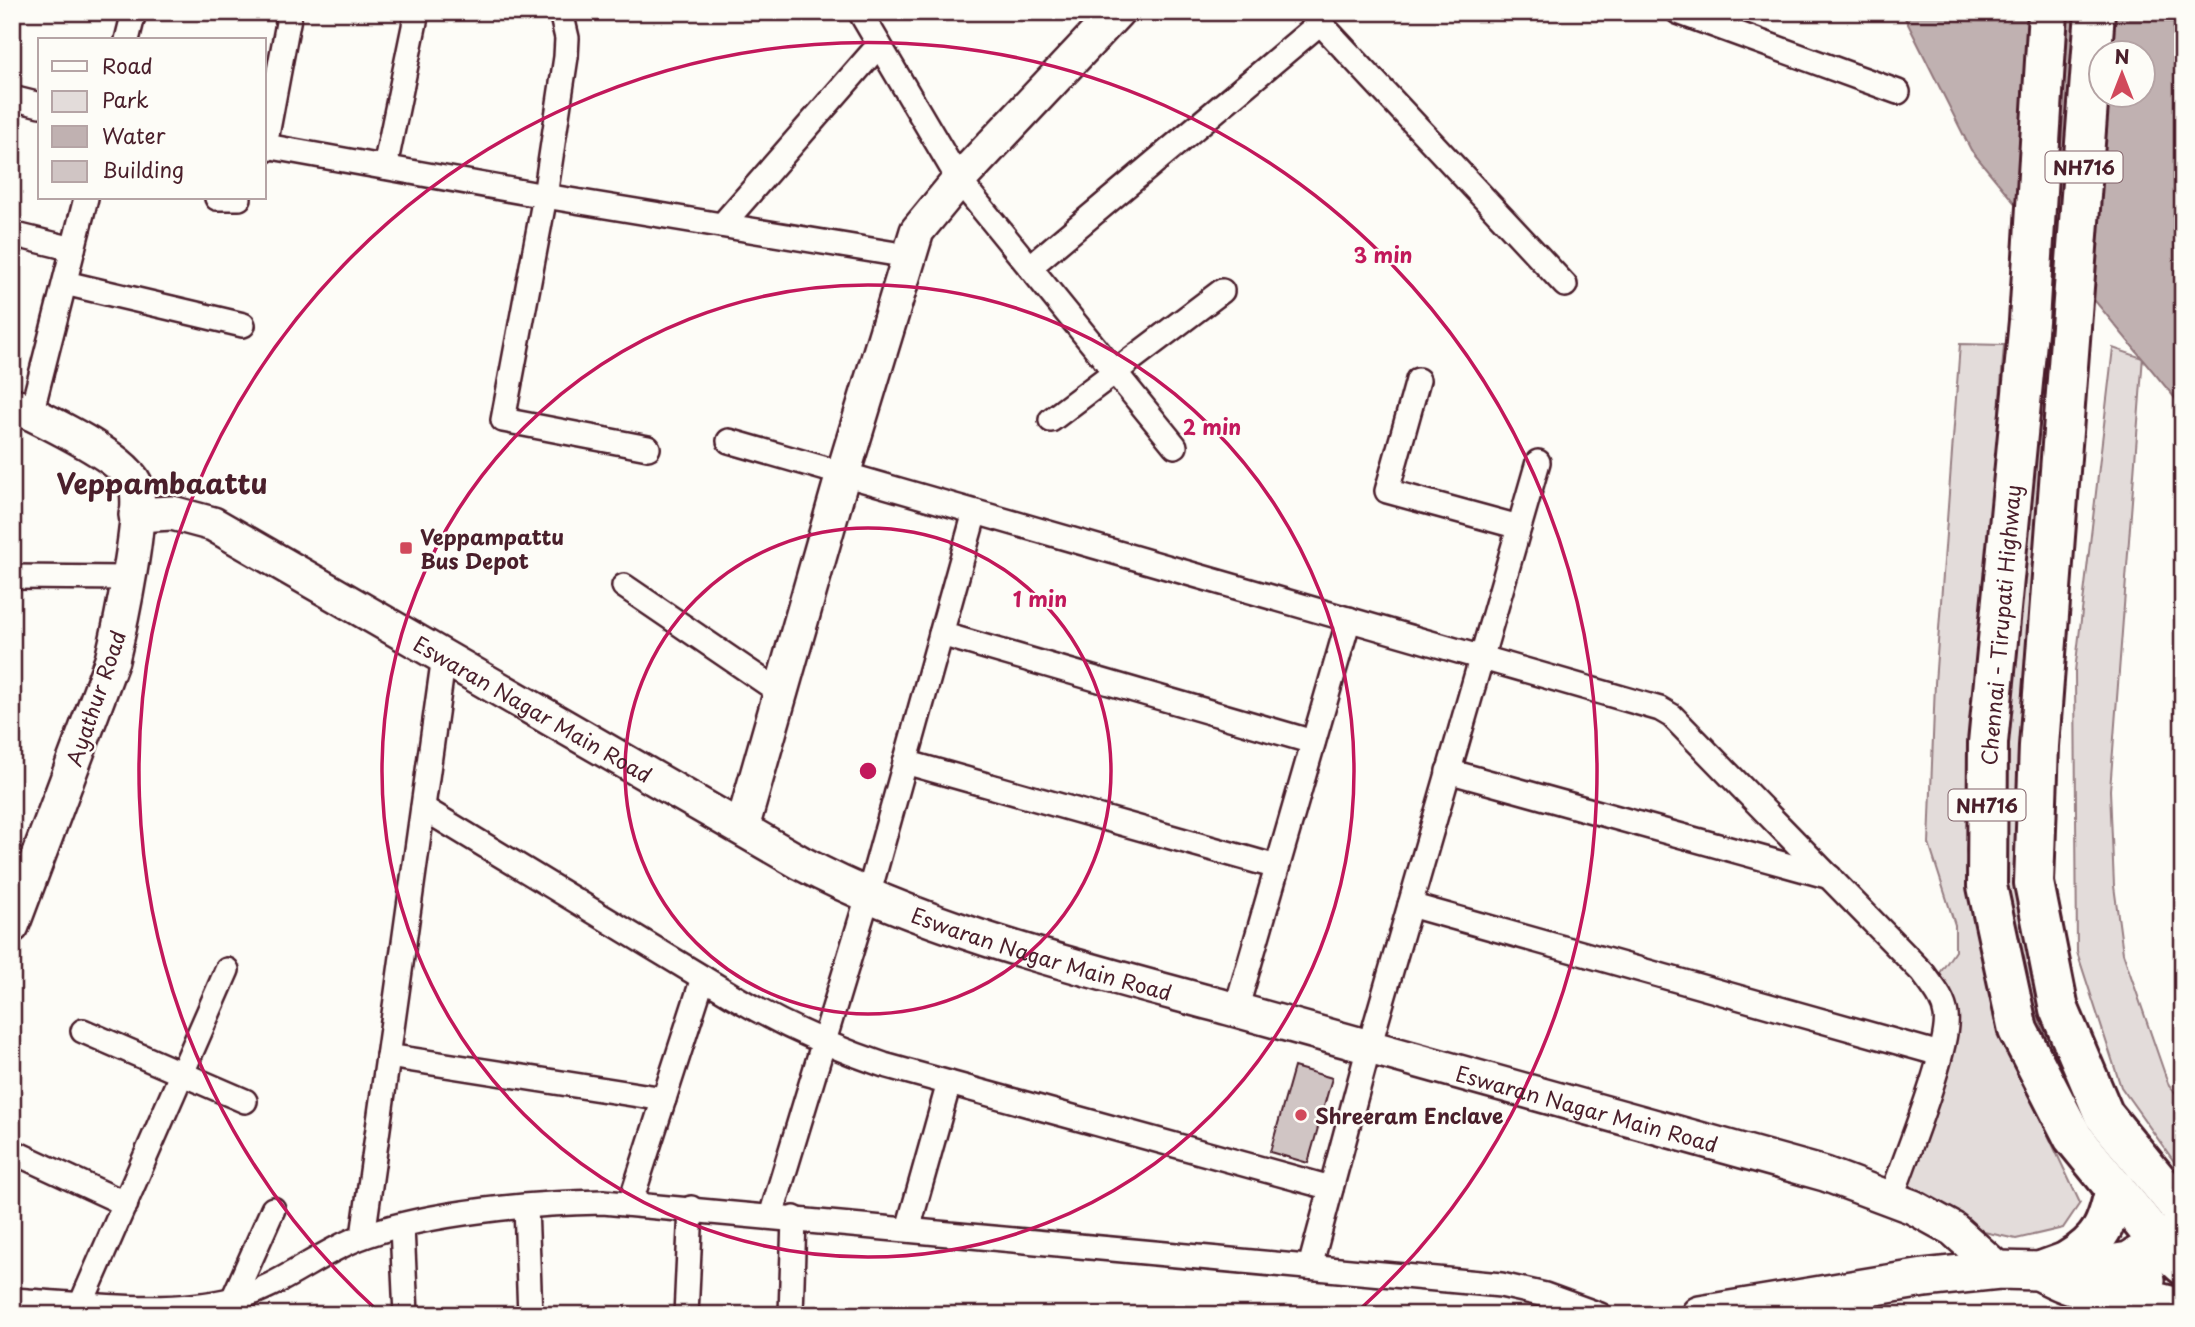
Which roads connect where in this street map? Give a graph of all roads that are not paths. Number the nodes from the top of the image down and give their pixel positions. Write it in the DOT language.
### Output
graph roads {
  1 [pos="134,12"];
  2 [pos="290,12"];
  3 [pos="417,12"];
  4 [pos="561,12"];
  5 [pos="860,12"];
  6 [pos="1117,12"];
  7 [pos="1678,12"];
  8 [pos="2048,12"];
  9 [pos="2095,12"];
  10 [pos="1315,18"];
  11 [pos="128,38"];
  12 [pos="879,45"];
  13 [pos="1898,92"];
  14 [pos="12,98"];
  15 [pos="38,104"];
  16 [pos="266,143"];
  17 [pos="266,148"];
  18 [pos="385,167"];
  19 [pos="959,180"];
  20 [pos="545,196"];
  21 [pos="85,200"];
  22 [pos="722,225"];
  23 [pos="12,234"];
  24 [pos="73,248"];
  25 [pos="908,256"];
  26 [pos="1030,267"];
  27 [pos="65,283"];
  28 [pos="1565,285"];
  29 [pos="1222,290"];
  30 [pos="243,326"];
  31 [pos="1115,372"];
  32 [pos="1418,380"];
  33 [pos="22,409"];
  34 [pos="1051,420"];
  35 [pos="729,441"];
  36 [pos="1175,446"];
  37 [pos="648,448"];
  38 [pos="1538,462"];
  39 [pos="843,474"];
  40 [pos="975,512"];
  41 [pos="136,515"];
  42 [pos="1519,527"];
  43 [pos="12,577"];
  44 [pos="127,578"];
  45 [pos="624,586"];
  46 [pos="1349,619"];
  47 [pos="941,634"];
  48 [pos="444,656"];
  49 [pos="1481,658"];
  50 [pos="781,693"];
  51 [pos="1313,742"];
  52 [pos="905,762"];
  53 [pos="1448,771"];
  54 [pos="423,807"];
  55 [pos="742,828"];
  56 [pos="1277,867"];
  57 [pos="1830,877"];
  58 [pos="868,895"];
  59 [pos="1410,905"];
  60 [pos="12,926"];
  61 [pos="227,970"];
  62 [pos="703,978"];
  63 [pos="1236,1010"];
  64 [pos="83,1031"];
  65 [pos="824,1043"];
  66 [pos="1369,1047"];
  67 [pos="1940,1054"];
  68 [pos="388,1056"];
  69 [pos="183,1073"];
  70 [pos="949,1083"];
  71 [pos="664,1099"];
  72 [pos="245,1101"];
  73 [pos="18,1154"];
  74 [pos="1331,1188"];
  75 [pos="2115,1188"];
  76 [pos="1892,1196"];
  77 [pos="126,1203"];
  78 [pos="630,1204"];
  79 [pos="526,1207"];
  80 [pos="691,1208"];
  81 [pos="273,1209"];
  82 [pos="2183,1212"];
  83 [pos="771,1216"];
  84 [pos="794,1218"];
  85 [pos="402,1227"];
  86 [pos="908,1229"];
  87 [pos="363,1237"];
  88 [pos="2178,1252"];
  89 [pos="2054,1266"];
  90 [pos="1310,1267"];
  91 [pos="1999,1270"];
  92 [pos="2117,1292"];
  93 [pos="233,1299"];
  94 [pos="12,1300"];
  95 [pos="82,1304"];
  96 [pos="203,1309"];
  97 [pos="2183,1309"];
  98 [pos="406,1315"];
  99 [pos="530,1315"];
  100 [pos="686,1315"];
  101 [pos="791,1315"];
  102 [pos="1600,1315"];
  103 [pos="1700,1315"];
  1 -- 11 [label="street"];
  2 -- 16 [label="street"];
  3 -- 18 [label="street"];
  4 -- 20 [label="street"];
  5 -- 12 [label="street"];
  6 -- 19 [label="street"];
  7 -- 13 [label="street"];
  8 -- 75 [label="highway, Chennai - Tirupati Highway / NH716"];
  9 -- 82 [label="highway, NH716"];
  10 -- 26 [label="street"];
  10 -- 28 [label="street"];
  12 -- 19 [label="street"];
  12 -- 22 [label="street"];
  14 -- 15 [label="street"];
  17 -- 18 [label="street"];
  18 -- 20 [label="street"];
  19 -- 25 [label="street"];
  19 -- 26 [label="street"];
  20 -- 22 [label="street"];
  20 -- 37 [label="street"];
  21 -- 24 [label="street"];
  22 -- 25 [label="street"];
  23 -- 24 [label="street"];
  24 -- 27 [label="street"];
  25 -- 39 [label="street"];
  26 -- 31 [label="street"];
  27 -- 30 [label="street"];
  27 -- 33 [label="street"];
  29 -- 31 [label="street"];
  31 -- 34 [label="street"];
  31 -- 36 [label="street"];
  32 -- 42 [label="street"];
  33 -- 41 [label="street, Ayathur Road"];
  35 -- 39 [label="street"];
  38 -- 42 [label="street"];
  39 -- 40 [label="street"];
  39 -- 50 [label="street"];
  40 -- 46 [label="street"];
  40 -- 47 [label="street"];
  41 -- 44 [label="street, Ayathur Road"];
  41 -- 48 [label="street, Eswaran Nagar Main Road"];
  42 -- 49 [label="street"];
  43 -- 44 [label="street"];
  44 -- 60 [label="street, Ayathur Road"];
  45 -- 50 [label="street"];
  46 -- 49 [label="street"];
  46 -- 51 [label="street"];
  47 -- 51 [label="street"];
  47 -- 52 [label="street"];
  48 -- 54 [label="street"];
  48 -- 55 [label="street, Eswaran Nagar Main Road"];
  49 -- 53 [label="street"];
  49 -- 57 [label="street"];
  50 -- 55 [label="street"];
  51 -- 56 [label="street"];
  52 -- 56 [label="street"];
  52 -- 58 [label="street"];
  53 -- 57 [label="street"];
  53 -- 59 [label="street"];
  54 -- 62 [label="street"];
  54 -- 68 [label="street"];
  55 -- 58 [label="street, Eswaran Nagar Main Road"];
  56 -- 63 [label="street"];
  57 -- 67 [label="street"];
  58 -- 63 [label="street, Eswaran Nagar Main Road"];
  58 -- 65 [label="street"];
  59 -- 66 [label="street"];
  59 -- 67 [label="street"];
  61 -- 69 [label="street"];
  62 -- 65 [label="street"];
  62 -- 71 [label="street"];
  63 -- 66 [label="street, Eswaran Nagar Main Road"];
  64 -- 69 [label="street"];
  65 -- 70 [label="street"];
  65 -- 83 [label="street"];
  66 -- 74 [label="street"];
  66 -- 76 [label="street, Eswaran Nagar Main Road"];
  67 -- 76 [label="street"];
  68 -- 71 [label="street"];
  68 -- 87 [label="street"];
  69 -- 72 [label="street"];
  69 -- 77 [label="street"];
  70 -- 74 [label="street"];
  70 -- 86 [label="street"];
  71 -- 78 [label="street"];
  73 -- 77 [label="street"];
  74 -- 90 [label="street"];
  75 -- 88 [label="highway, Chennai - Tirupati Highway / NH716"];
  75 -- 89 [label="highway"];
  76 -- 91 [label="street, Eswaran Nagar Main Road"];
  77 -- 95 [label="street"];
  78 -- 79 [label="street"];
  78 -- 80 [label="street"];
  79 -- 85 [label="street"];
  79 -- 99 [label="street"];
  80 -- 83 [label="street"];
  80 -- 100 [label="street"];
  81 -- 93 [label="street"];
  83 -- 84 [label="street"];
  84 -- 86 [label="street"];
  84 -- 101 [label="street"];
  85 -- 87 [label="street"];
  85 -- 98 [label="street"];
  86 -- 90 [label="street"];
  87 -- 93 [label="street"];
  88 -- 89 [label="main road"];
  88 -- 92 [label="main road"];
  89 -- 91 [label="main road"];
  89 -- 92 [label="main road"];
  90 -- 102 [label="street"];
  91 -- 103 [label="main road"];
  92 -- 97 [label="highway"];
  93 -- 96 [label="street"];
  94 -- 95 [label="street"];
  95 -- 96 [label="street"];
}
